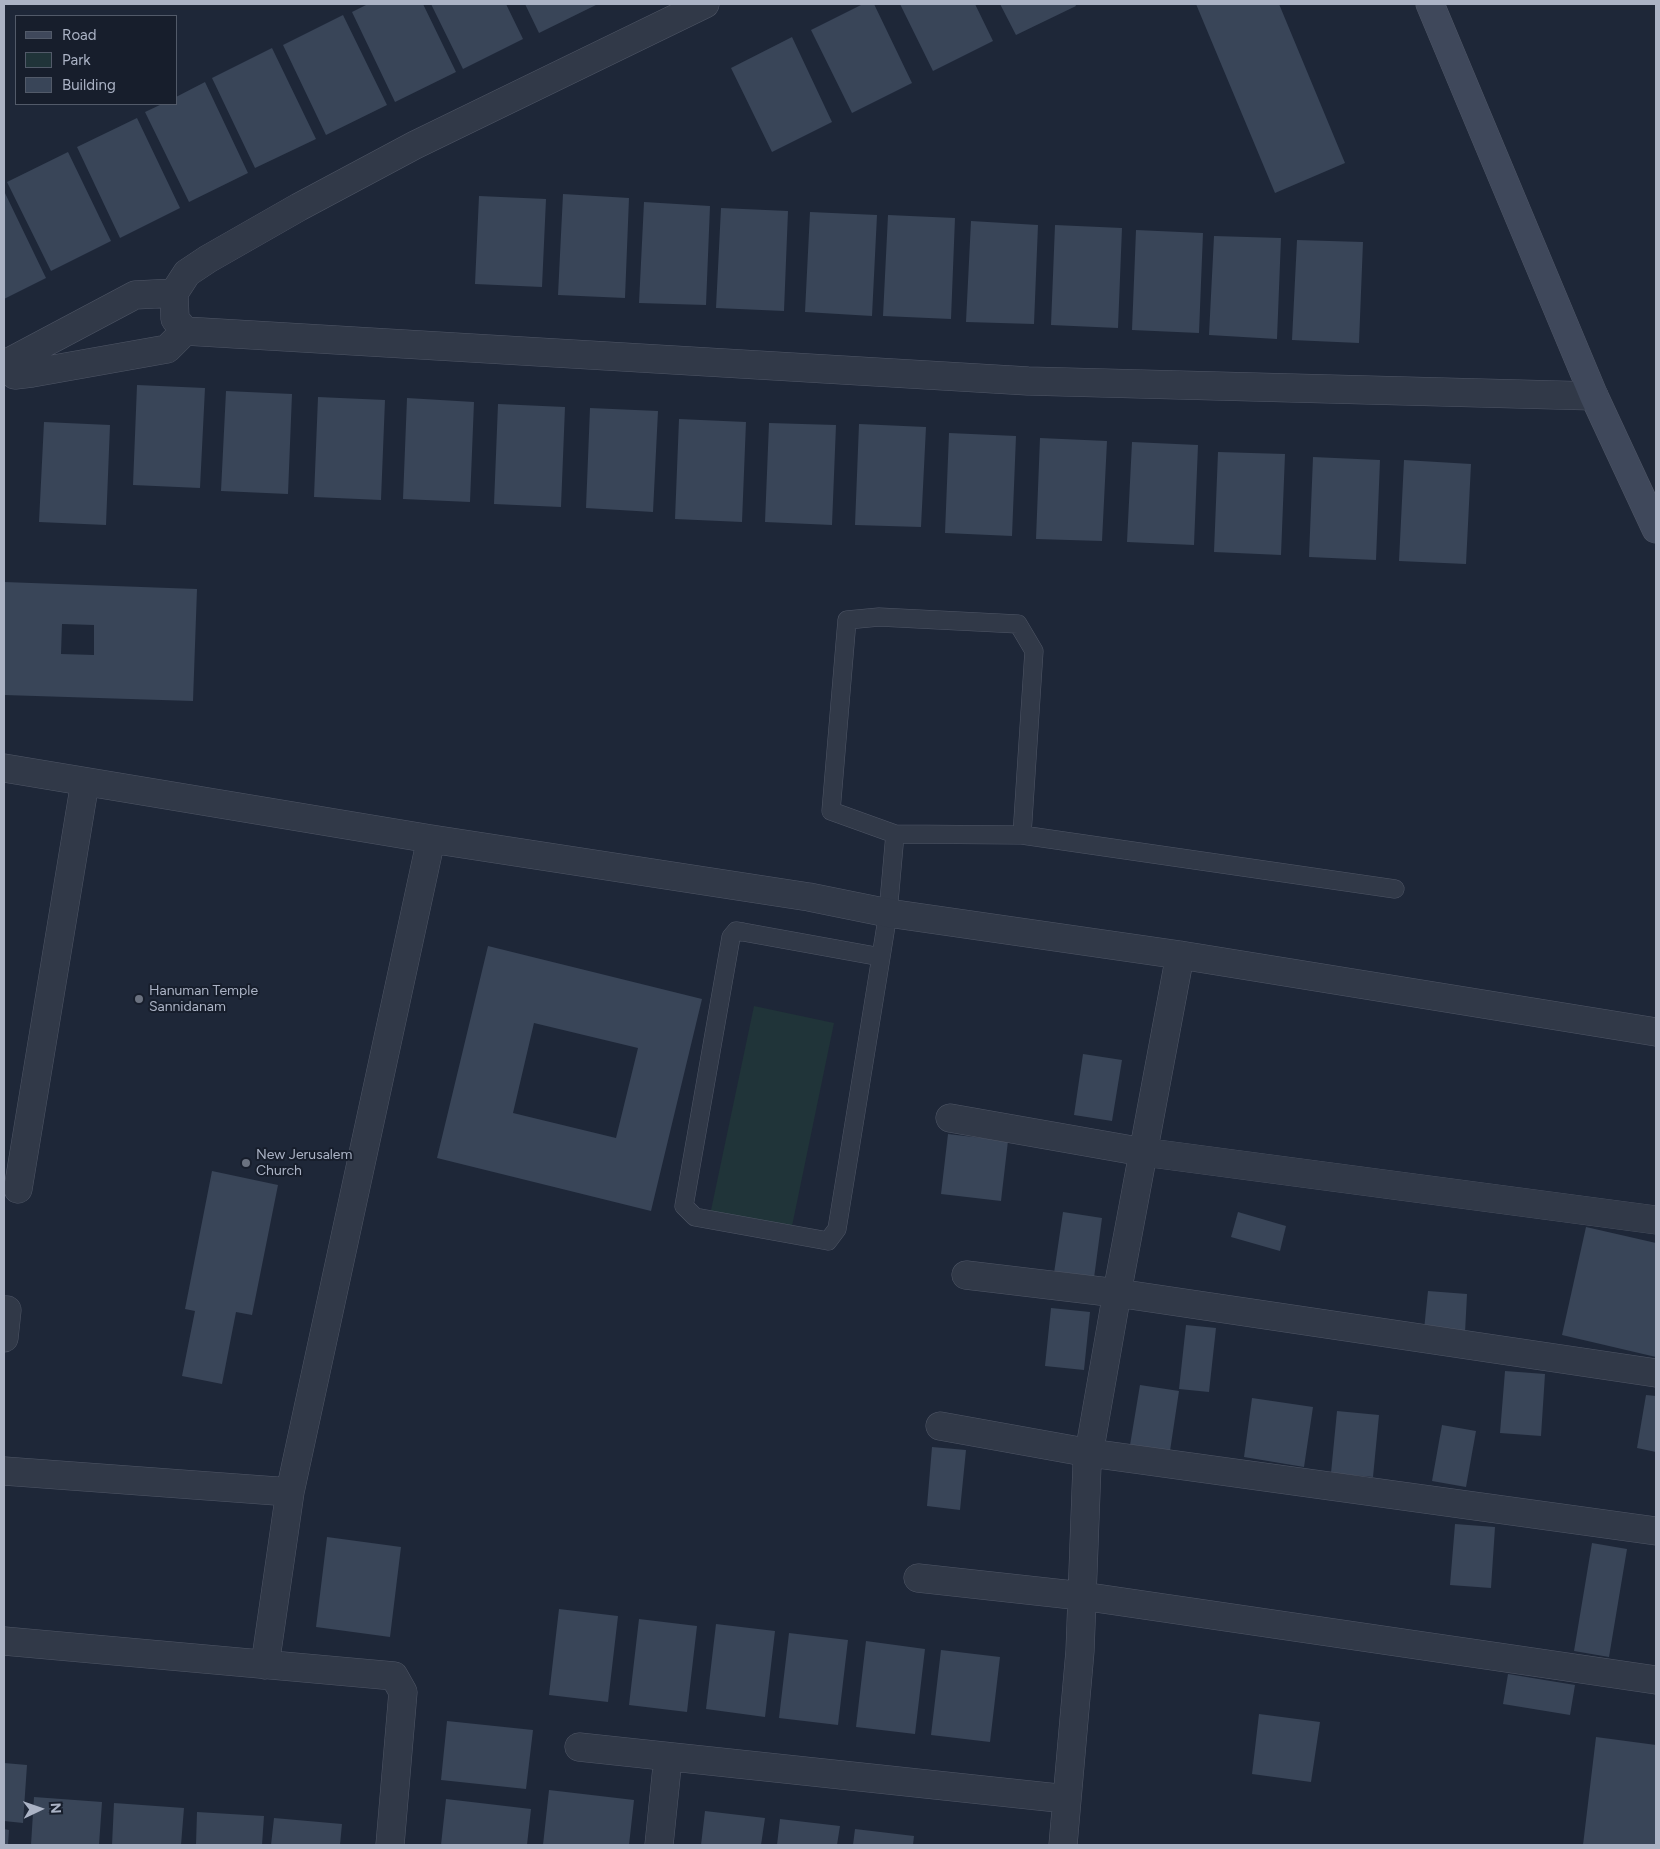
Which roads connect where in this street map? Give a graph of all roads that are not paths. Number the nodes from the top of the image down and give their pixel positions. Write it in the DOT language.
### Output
graph roads {
  1 [pos="704,4"];
  2 [pos="1430,4"];
  3 [pos="174,293"];
  4 [pos="186,331"];
  5 [pos="1594,396"];
  6 [pos="1656,529"];
  7 [pos="4,768"];
  8 [pos="85,782"];
  9 [pos="895,834"];
  10 [pos="1022,836"];
  11 [pos="431,839"];
  12 [pos="1395,889"];
  13 [pos="888,913"];
  14 [pos="1180,955"];
  15 [pos="881,957"];
  16 [pos="1656,1032"];
  17 [pos="950,1118"];
  18 [pos="1143,1152"];
  19 [pos="18,1189"];
  20 [pos="1656,1220"];
  21 [pos="966,1275"];
  22 [pos="1117,1293"];
  23 [pos="4,1310"];
  24 [pos="4,1338"];
  25 [pos="1656,1373"];
  26 [pos="940,1426"];
  27 [pos="1090,1454"];
  28 [pos="4,1470"];
  29 [pos="290,1492"];
  30 [pos="1656,1531"];
  31 [pos="918,1578"];
  32 [pos="1082,1596"];
  33 [pos="4,1642"];
  34 [pos="265,1665"];
  35 [pos="1656,1680"];
  36 [pos="579,1747"];
  37 [pos="668,1756"];
  38 [pos="1067,1799"];
  39 [pos="390,1845"];
  40 [pos="659,1845"];
  41 [pos="1062,1845"];
  1 -- 3 [label="street"];
  2 -- 5 [label="main road"];
  3 -- 4 [label="street"];
  3 -- 4 [label="street"];
  4 -- 5 [label="street"];
  5 -- 6 [label="main road"];
  7 -- 8 [label="street"];
  8 -- 11 [label="street"];
  8 -- 19 [label="street"];
  9 -- 10 [label="lane"];
  9 -- 10 [label="lane"];
  9 -- 13 [label="lane"];
  10 -- 12 [label="lane"];
  11 -- 13 [label="street"];
  11 -- 29 [label="street"];
  13 -- 14 [label="street"];
  13 -- 15 [label="lane"];
  14 -- 16 [label="street"];
  14 -- 18 [label="street"];
  15 -- 15 [label="lane"];
  17 -- 18 [label="street"];
  18 -- 20 [label="street"];
  18 -- 22 [label="street"];
  21 -- 22 [label="street"];
  22 -- 25 [label="street"];
  22 -- 27 [label="street"];
  23 -- 24 [label="street"];
  26 -- 27 [label="street"];
  27 -- 30 [label="street"];
  27 -- 32 [label="street"];
  28 -- 29 [label="street"];
  29 -- 34 [label="street"];
  31 -- 32 [label="street"];
  32 -- 35 [label="street"];
  32 -- 38 [label="street"];
  33 -- 34 [label="street"];
  34 -- 39 [label="street"];
  36 -- 37 [label="street"];
  37 -- 38 [label="street"];
  37 -- 40 [label="street"];
  38 -- 41 [label="street"];
}
